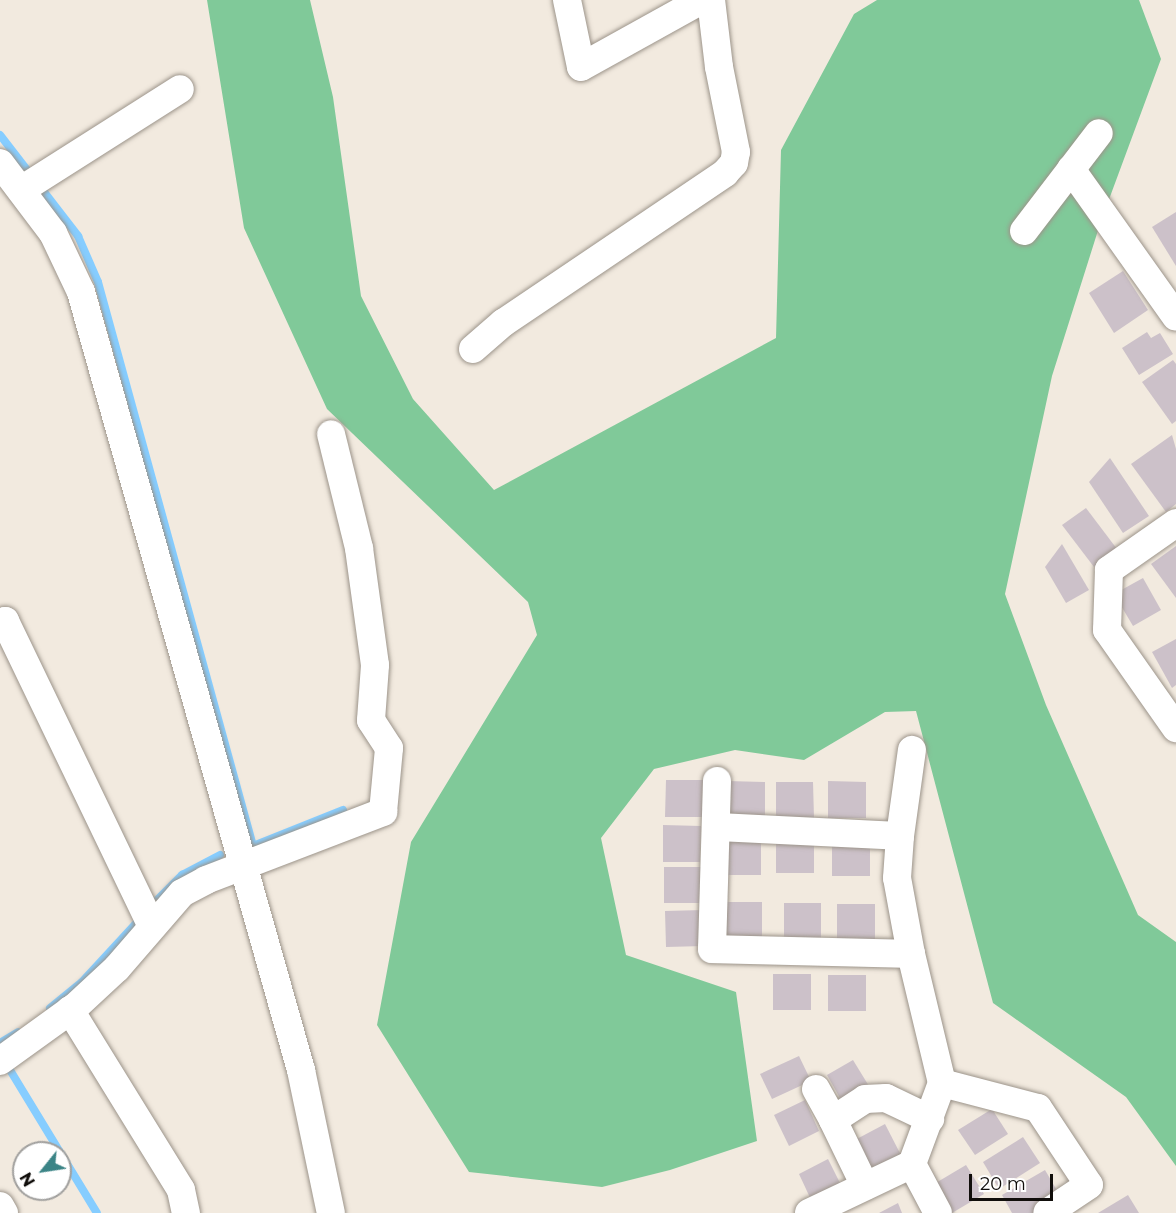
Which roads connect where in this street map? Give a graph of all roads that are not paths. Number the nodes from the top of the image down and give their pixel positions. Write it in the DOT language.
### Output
graph roads {
  1 [pos="567,0"];
  2 [pos="702,0"];
  3 [pos="711,0"];
  4 [pos="180,89"];
  5 [pos="1099,133"];
  6 [pos="0,163"];
  7 [pos="1071,169"];
  8 [pos="31,184"];
  9 [pos="1024,231"];
  10 [pos="1176,317"];
  11 [pos="473,349"];
  12 [pos="331,434"];
  13 [pos="1176,523"];
  14 [pos="0,624"];
  15 [pos="1176,728"];
  16 [pos="912,750"];
  17 [pos="717,781"];
  18 [pos="717,827"];
  19 [pos="900,836"];
  20 [pos="244,867"];
  21 [pos="147,916"];
  22 [pos="911,954"];
  23 [pos="70,1010"];
  24 [pos="0,1061"];
  25 [pos="942,1083"];
  26 [pos="816,1089"];
  27 [pos="930,1119"];
  28 [pos="833,1120"];
  29 [pos="912,1164"];
  30 [pos="865,1186"];
  31 [pos="0,1206"];
  32 [pos="843,1206"];
  33 [pos="4,1213"];
  34 [pos="186,1213"];
  35 [pos="331,1213"];
  36 [pos="809,1213"];
  37 [pos="938,1213"];
  38 [pos="1047,1213"];
  1 -- 2 [label="street"];
  3 -- 11 [label="street"];
  4 -- 8 [label="street"];
  5 -- 7 [label="street"];
  6 -- 8 [label="street"];
  7 -- 9 [label="street"];
  7 -- 10 [label="street"];
  8 -- 20 [label="street"];
  12 -- 20 [label="street"];
  13 -- 15 [label="street"];
  14 -- 21 [label="street"];
  16 -- 19 [label="street"];
  17 -- 18 [label="street"];
  18 -- 19 [label="street"];
  18 -- 22 [label="street"];
  19 -- 22 [label="street"];
  20 -- 21 [label="street"];
  20 -- 35 [label="street"];
  21 -- 23 [label="street"];
  22 -- 25 [label="street"];
  23 -- 24 [label="street"];
  23 -- 34 [label="street"];
  25 -- 27 [label="street"];
  25 -- 38 [label="street"];
  26 -- 28 [label="street"];
  27 -- 28 [label="street"];
  27 -- 29 [label="street"];
  28 -- 30 [label="street"];
  29 -- 30 [label="street"];
  29 -- 37 [label="street"];
  30 -- 32 [label="street"];
  31 -- 33 [label="street"];
  32 -- 36 [label="street"];
}
